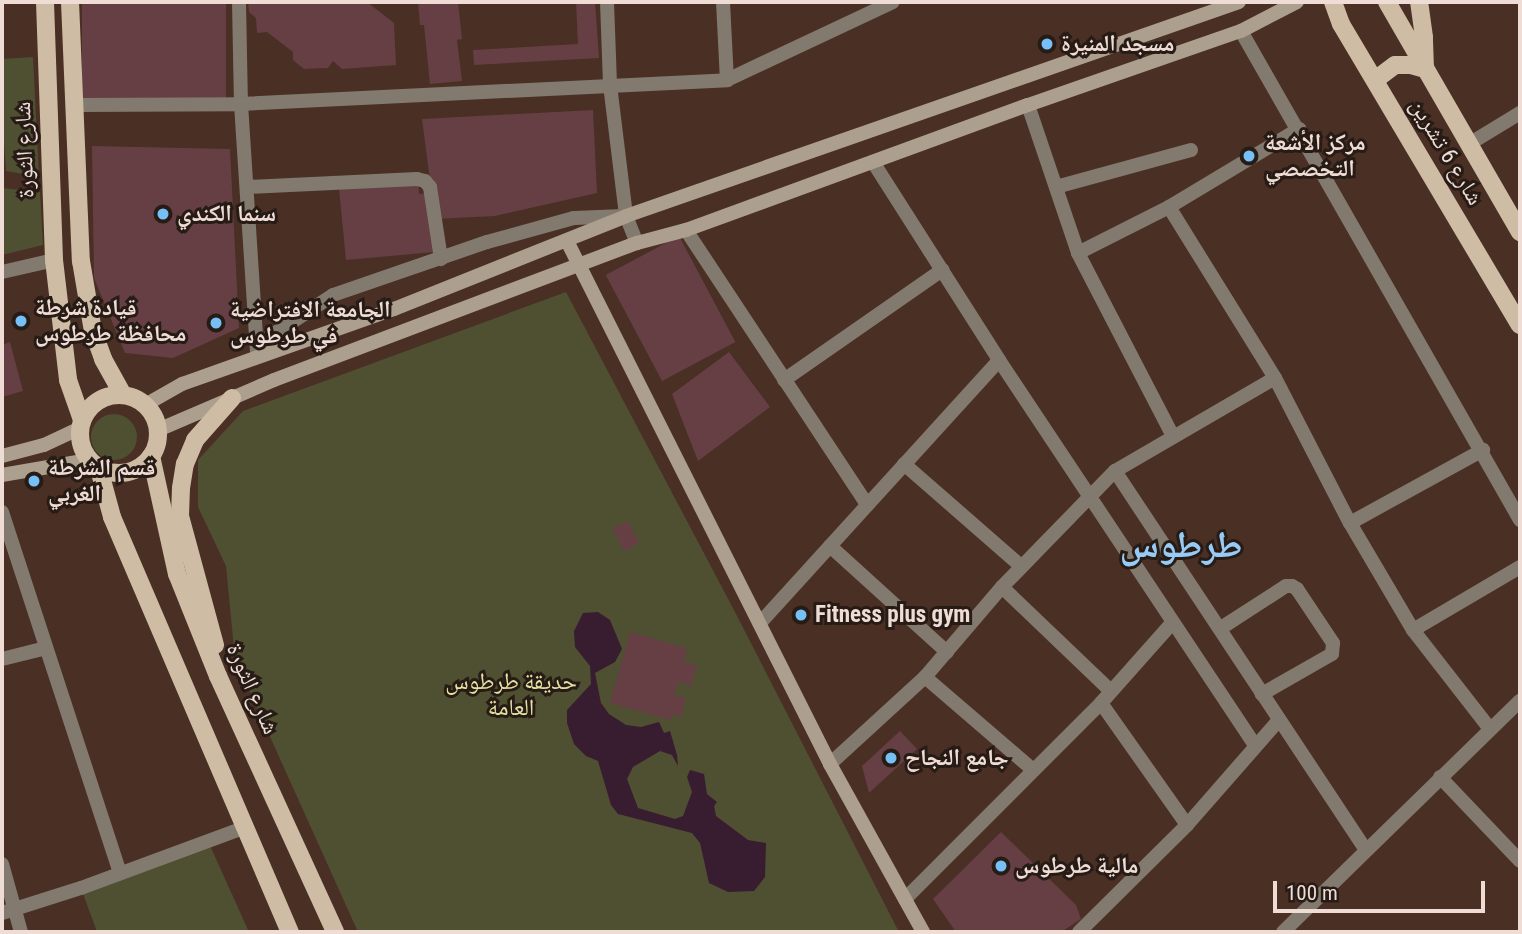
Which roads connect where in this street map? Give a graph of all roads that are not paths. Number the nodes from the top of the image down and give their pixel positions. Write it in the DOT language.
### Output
graph roads {
  1 [pos="45,2"];
  2 [pos="70,2"];
  3 [pos="239,2"];
  4 [pos="607,2"];
  5 [pos="723,2"];
  6 [pos="893,2"];
  7 [pos="1239,2"];
  8 [pos="1297,2"];
  9 [pos="1333,2"];
  10 [pos="1387,2"];
  11 [pos="1419,2"];
  12 [pos="1219,6"];
  13 [pos="1241,31"];
  14 [pos="1425,69"];
  15 [pos="727,80"];
  16 [pos="1375,80"];
  17 [pos="610,85"];
  18 [pos="241,104"];
  19 [pos="1028,104"];
  20 [pos="77,105"];
  21 [pos="1520,113"];
  22 [pos="1299,129"];
  23 [pos="1469,144"];
  24 [pos="1191,150"];
  25 [pos="873,162"];
  26 [pos="247,187"];
  27 [pos="1056,187"];
  28 [pos="1169,207"];
  29 [pos="626,216"];
  30 [pos="686,230"];
  31 [pos="1520,232"];
  32 [pos="568,241"];
  33 [pos="637,243"];
  34 [pos="1078,253"];
  35 [pos="440,259"];
  36 [pos="54,260"];
  37 [pos="579,266"];
  38 [pos="942,270"];
  39 [pos="2,272"];
  40 [pos="1520,325"];
  41 [pos="257,350"];
  42 [pos="999,360"];
  43 [pos="1275,378"];
  44 [pos="784,380"];
  45 [pos="123,395"];
  46 [pos="232,398"];
  47 [pos="145,405"];
  48 [pos="80,424"];
  49 [pos="158,430"];
  50 [pos="1173,436"];
  51 [pos="1483,450"];
  52 [pos="2,456"];
  53 [pos="151,456"];
  54 [pos="94,464"];
  55 [pos="904,464"];
  56 [pos="1115,471"];
  57 [pos="2,475"];
  58 [pos="1091,497"];
  59 [pos="867,505"];
  60 [pos="2,512"];
  61 [pos="1520,520"];
  62 [pos="1350,523"];
  63 [pos="830,546"];
  64 [pos="1021,566"];
  65 [pos="1520,567"];
  66 [pos="1002,587"];
  67 [pos="1174,622"];
  68 [pos="760,623"];
  69 [pos="1220,628"];
  70 [pos="1413,630"];
  71 [pos="46,648"];
  72 [pos="947,652"];
  73 [pos="2,659"];
  74 [pos="218,676"];
  75 [pos="925,677"];
  76 [pos="1111,691"];
  77 [pos="1262,694"];
  78 [pos="1520,701"];
  79 [pos="1101,703"];
  80 [pos="1279,720"];
  81 [pos="1490,729"];
  82 [pos="1255,746"];
  83 [pos="830,764"];
  84 [pos="1033,771"];
  85 [pos="1440,777"];
  86 [pos="1187,825"];
  87 [pos="243,828"];
  88 [pos="1365,849"];
  89 [pos="1520,861"];
  90 [pos="2,864"];
  91 [pos="120,873"];
  92 [pos="905,899"];
  93 [pos="8,910"];
  94 [pos="21,932"];
  95 [pos="290,932"];
  96 [pos="335,932"];
  97 [pos="923,932"];
  98 [pos="1079,932"];
  99 [pos="1283,932"];
  1 -- 36 [label="main road, شارع الثورة"];
  2 -- 20 [label="main road"];
  3 -- 18 [label="street"];
  4 -- 17 [label="street"];
  5 -- 15 [label="street"];
  6 -- 15 [label="street"];
  7 -- 12 [label="main road"];
  8 -- 13 [label="main road"];
  9 -- 16 [label="main road, شارع 6 تشرين"];
  10 -- 14 [label="main road, شارع 6 تشرين"];
  11 -- 14 [label="main road"];
  12 -- 29 [label="main road"];
  13 -- 19 [label="main road"];
  13 -- 22 [label="street"];
  14 -- 16 [label="main road"];
  14 -- 23 [label="main road, شارع 6 تشرين"];
  15 -- 17 [label="street"];
  16 -- 40 [label="main road, شارع 6 تشرين"];
  17 -- 18 [label="street"];
  17 -- 29 [label="street"];
  18 -- 20 [label="street"];
  18 -- 26 [label="street"];
  19 -- 25 [label="main road"];
  19 -- 27 [label="street"];
  20 -- 45 [label="main road"];
  21 -- 23 [label="street"];
  22 -- 28 [label="street"];
  22 -- 51 [label="street"];
  23 -- 31 [label="main road, شارع 6 تشرين"];
  24 -- 27 [label="street"];
  25 -- 30 [label="main road"];
  25 -- 38 [label="street"];
  26 -- 35 [label="street"];
  26 -- 41 [label="street"];
  27 -- 34 [label="street"];
  28 -- 34 [label="street"];
  28 -- 43 [label="street"];
  29 -- 32 [label="main road"];
  29 -- 33 [label="street"];
  29 -- 35 [label="street"];
  30 -- 33 [label="main road"];
  30 -- 44 [label="street"];
  32 -- 37 [label="main road"];
  32 -- 41 [label="main road"];
  33 -- 37 [label="main road"];
  34 -- 50 [label="street"];
  35 -- 41 [label="street"];
  36 -- 39 [label="street"];
  36 -- 48 [label="main road, شارع الثورة"];
  37 -- 46 [label="main road"];
  37 -- 68 [label="main road"];
  38 -- 42 [label="street"];
  38 -- 44 [label="street"];
  41 -- 47 [label="main road"];
  42 -- 55 [label="street"];
  42 -- 58 [label="street"];
  43 -- 50 [label="street"];
  43 -- 62 [label="street"];
  44 -- 59 [label="street"];
  45 -- 47 [label="main road"];
  45 -- 48 [label="main road"];
  46 -- 49 [label="main road"];
  46 -- 74 [label="main road"];
  47 -- 49 [label="main road"];
  48 -- 52 [label="main road"];
  48 -- 54 [label="main road"];
  49 -- 53 [label="main road"];
  50 -- 56 [label="street"];
  51 -- 61 [label="street"];
  51 -- 62 [label="street"];
  53 -- 54 [label="main road"];
  53 -- 74 [label="main road, شارع الثورة"];
  54 -- 57 [label="main road"];
  54 -- 87 [label="main road"];
  55 -- 59 [label="street"];
  55 -- 64 [label="street"];
  56 -- 58 [label="street"];
  56 -- 69 [label="street"];
  58 -- 64 [label="street"];
  58 -- 67 [label="street"];
  59 -- 63 [label="street"];
  60 -- 71 [label="street"];
  62 -- 70 [label="street"];
  63 -- 68 [label="street"];
  63 -- 72 [label="street"];
  64 -- 66 [label="street"];
  65 -- 70 [label="street"];
  66 -- 72 [label="street"];
  66 -- 76 [label="street"];
  67 -- 76 [label="street"];
  67 -- 82 [label="street"];
  68 -- 83 [label="main road"];
  69 -- 77 [label="street"];
  69 -- 77 [label="street"];
  70 -- 81 [label="street"];
  71 -- 73 [label="street"];
  71 -- 91 [label="street"];
  72 -- 75 [label="street"];
  74 -- 96 [label="main road, شارع الثورة"];
  75 -- 83 [label="street"];
  75 -- 84 [label="street"];
  76 -- 79 [label="street"];
  77 -- 80 [label="street"];
  78 -- 81 [label="street"];
  79 -- 84 [label="street"];
  79 -- 86 [label="street"];
  80 -- 82 [label="street"];
  80 -- 88 [label="street"];
  81 -- 85 [label="street"];
  82 -- 86 [label="street"];
  83 -- 92 [label="main road"];
  84 -- 92 [label="street"];
  85 -- 88 [label="street"];
  85 -- 89 [label="street"];
  86 -- 98 [label="street"];
  87 -- 91 [label="street"];
  87 -- 95 [label="main road"];
  88 -- 99 [label="street"];
  90 -- 93 [label="street"];
  91 -- 93 [label="street"];
  92 -- 97 [label="main road"];
  93 -- 94 [label="street"];
}
